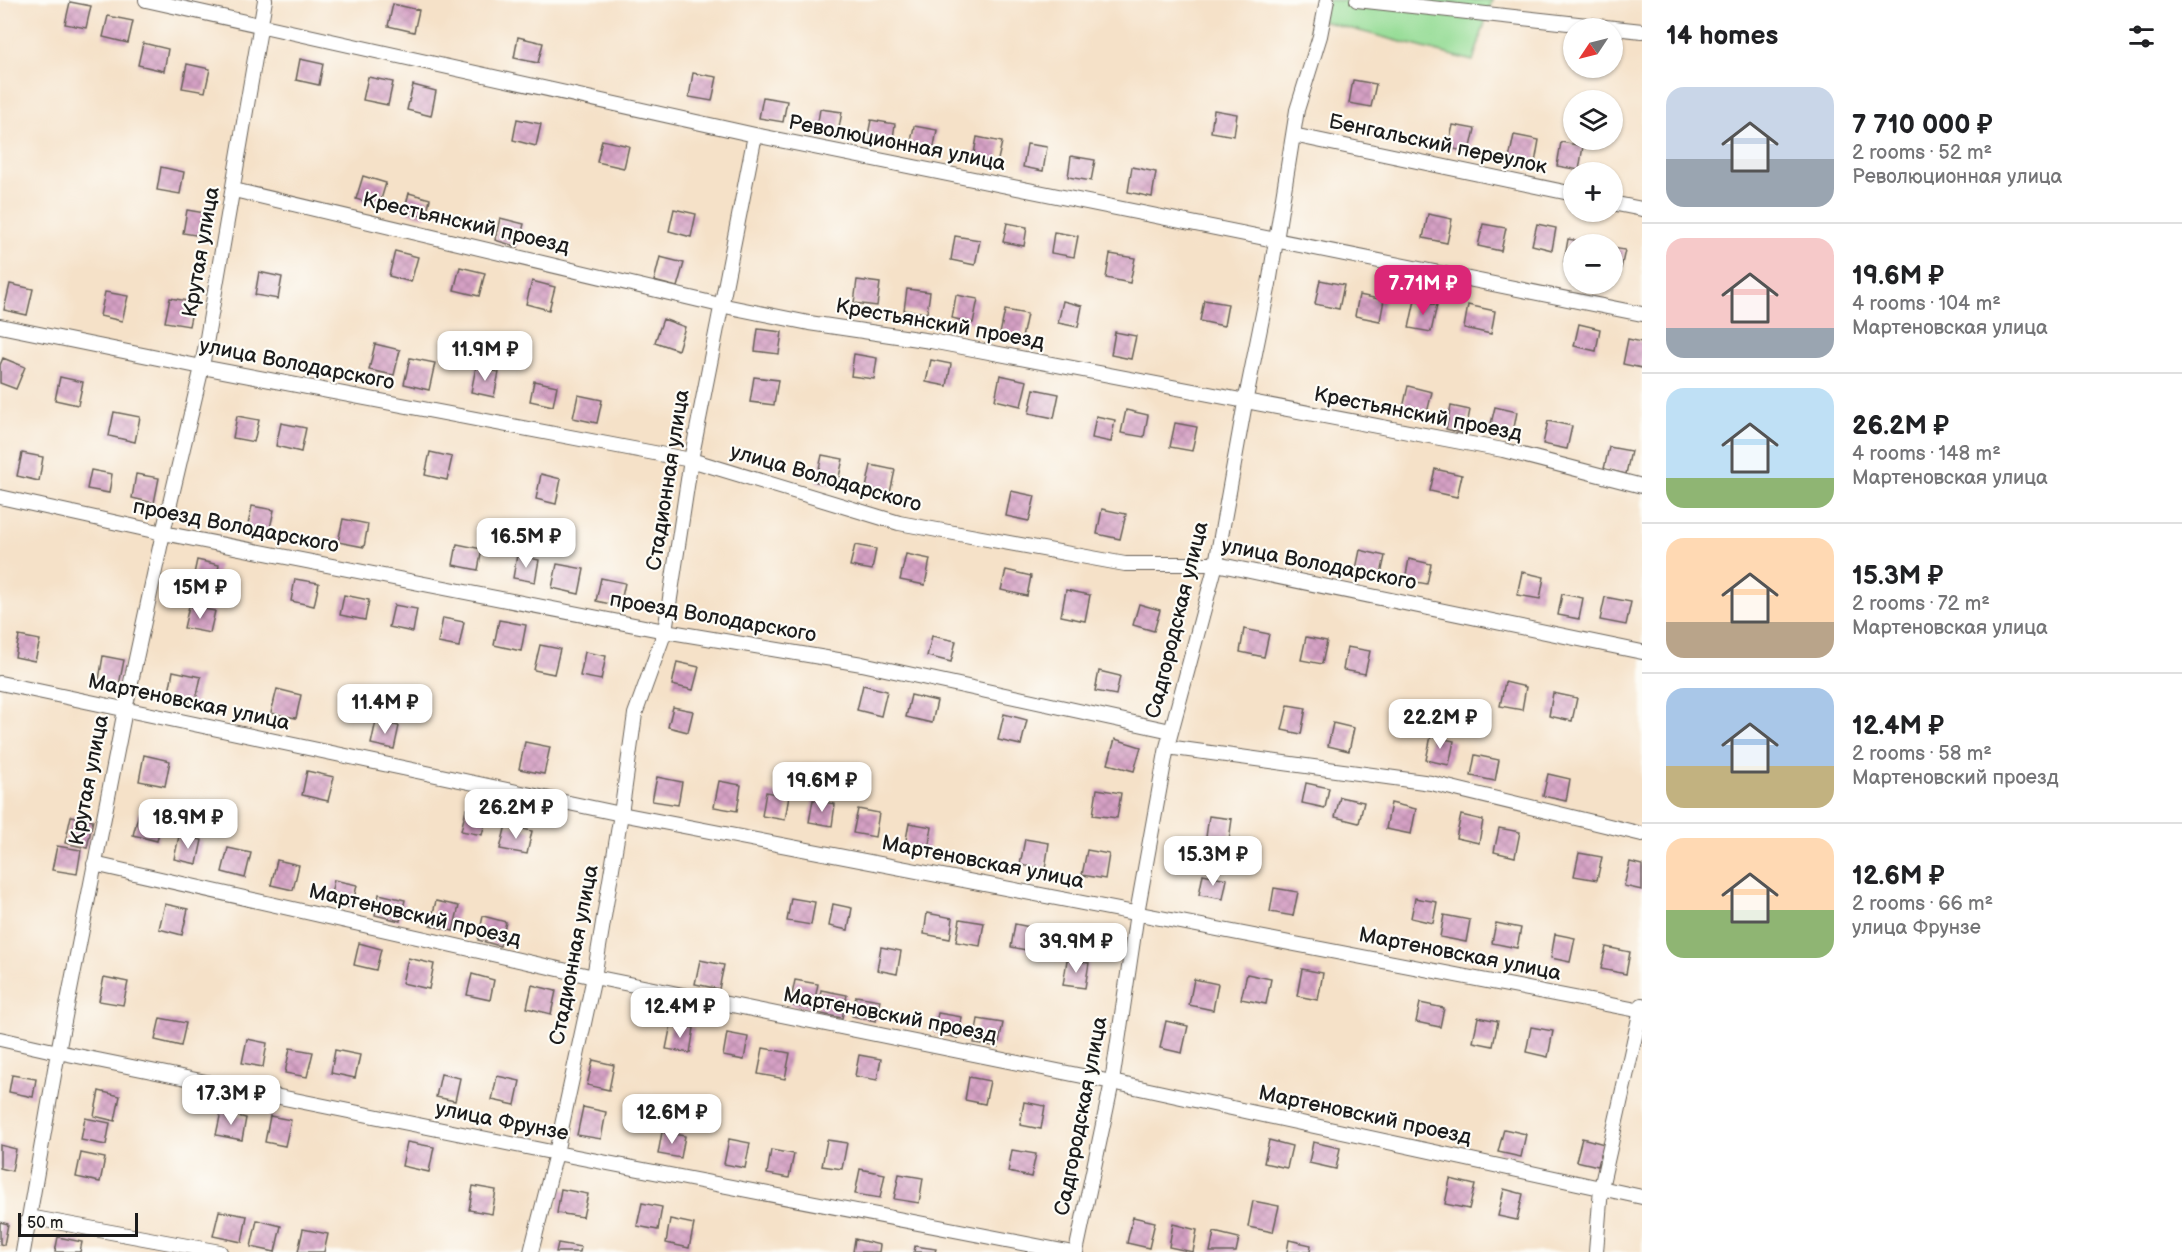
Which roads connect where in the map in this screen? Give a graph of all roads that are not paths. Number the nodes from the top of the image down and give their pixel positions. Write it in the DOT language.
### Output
graph roads {
  1 [pos="146,0"];
  2 [pos="265,0"];
  3 [pos="1327,0"];
  4 [pos="1357,0"];
  5 [pos="261,26"];
  6 [pos="1642,31"];
  7 [pos="755,135"];
  8 [pos="1293,135"];
  9 [pos="234,190"];
  10 [pos="1563,192"];
  11 [pos="1623,205"];
  12 [pos="1642,209"];
  13 [pos="1275,240"];
  14 [pos="720,305"];
  15 [pos="1642,314"];
  16 [pos="0,326"];
  17 [pos="202,367"];
  18 [pos="1245,403"];
  19 [pos="691,460"];
  20 [pos="1642,486"];
  21 [pos="0,497"];
  22 [pos="163,533"];
  23 [pos="1216,564"];
  24 [pos="665,631"];
  25 [pos="1642,652"];
  26 [pos="0,683"];
  27 [pos="124,711"];
  28 [pos="1171,731"];
  29 [pos="1167,747"];
  30 [pos="621,814"];
  31 [pos="1642,834"];
  32 [pos="94,864"];
  33 [pos="1137,913"];
  34 [pos="594,977"];
  35 [pos="1642,1009"];
  36 [pos="0,1039"];
  37 [pos="58,1052"];
  38 [pos="1112,1082"];
  39 [pos="556,1153"];
  40 [pos="1601,1188"];
  41 [pos="1642,1197"];
  42 [pos="29,1216"];
  43 [pos="23,1252"];
  44 [pos="220,1252"];
  45 [pos="531,1252"];
  46 [pos="1068,1252"];
  47 [pos="1076,1252"];
  48 [pos="1596,1252"];
  1 -- 5 [label="street, Революционная улица"];
  2 -- 5 [label="street, Крутая улица"];
  3 -- 8 [label="street, Садгородская улица"];
  4 -- 6 [label="street"];
  5 -- 7 [label="street, Революционная улица"];
  5 -- 9 [label="street, Крутая улица"];
  7 -- 13 [label="street, Революционная улица"];
  7 -- 14 [label="street, Стадионная улица"];
  8 -- 10 [label="street, Бенгальский переулок"];
  8 -- 13 [label="street, Садгородская улица"];
  9 -- 14 [label="street, Крестьянский проезд"];
  9 -- 17 [label="street, Крутая улица"];
  11 -- 12 [label="street"];
  13 -- 15 [label="street, Революционная улица"];
  13 -- 18 [label="street, Садгородская улица"];
  14 -- 18 [label="street, Крестьянский проезд"];
  14 -- 19 [label="street, Стадионная улица"];
  16 -- 17 [label="street, улица Володарского"];
  17 -- 19 [label="street, улица Володарского"];
  17 -- 22 [label="street, Крутая улица"];
  18 -- 20 [label="street, Крестьянский проезд"];
  18 -- 23 [label="street, Садгородская улица"];
  19 -- 23 [label="street, улица Володарского"];
  19 -- 24 [label="street, Стадионная улица"];
  21 -- 22 [label="street, проезд Володарского"];
  22 -- 24 [label="street, проезд Володарского"];
  22 -- 27 [label="street, Крутая улица"];
  23 -- 25 [label="street, улица Володарского"];
  23 -- 28 [label="street, Садгородская улица"];
  24 -- 28 [label="street, проезд Володарского"];
  24 -- 30 [label="street, Стадионная улица"];
  26 -- 27 [label="street, Мартеновская улица"];
  27 -- 30 [label="street, Мартеновская улица"];
  27 -- 32 [label="street, Крутая улица"];
  28 -- 29 [label="street, Садгородская улица"];
  29 -- 31 [label="street"];
  29 -- 33 [label="street, Садгородская улица"];
  30 -- 33 [label="street, Мартеновская улица"];
  30 -- 34 [label="street, Стадионная улица"];
  32 -- 34 [label="street, Мартеновский проезд"];
  32 -- 37 [label="street, Крутая улица"];
  33 -- 35 [label="street, Мартеновская улица"];
  33 -- 38 [label="street, Садгородская улица"];
  34 -- 38 [label="street, Мартеновский проезд"];
  34 -- 39 [label="street, Стадионная улица"];
  35 -- 40 [label="street"];
  36 -- 37 [label="street, улица Фрунзе"];
  37 -- 39 [label="street, улица Фрунзе"];
  37 -- 42 [label="street, Крутая улица"];
  38 -- 40 [label="street, Мартеновский проезд"];
  38 -- 47 [label="street, Садгородская улица"];
  39 -- 45 [label="street, Стадионная улица"];
  39 -- 46 [label="street, улица Фрунзе"];
  40 -- 41 [label="street, Мартеновский проезд"];
  40 -- 48 [label="street"];
  42 -- 43 [label="street, Крутая улица"];
  42 -- 44 [label="street"];
}
